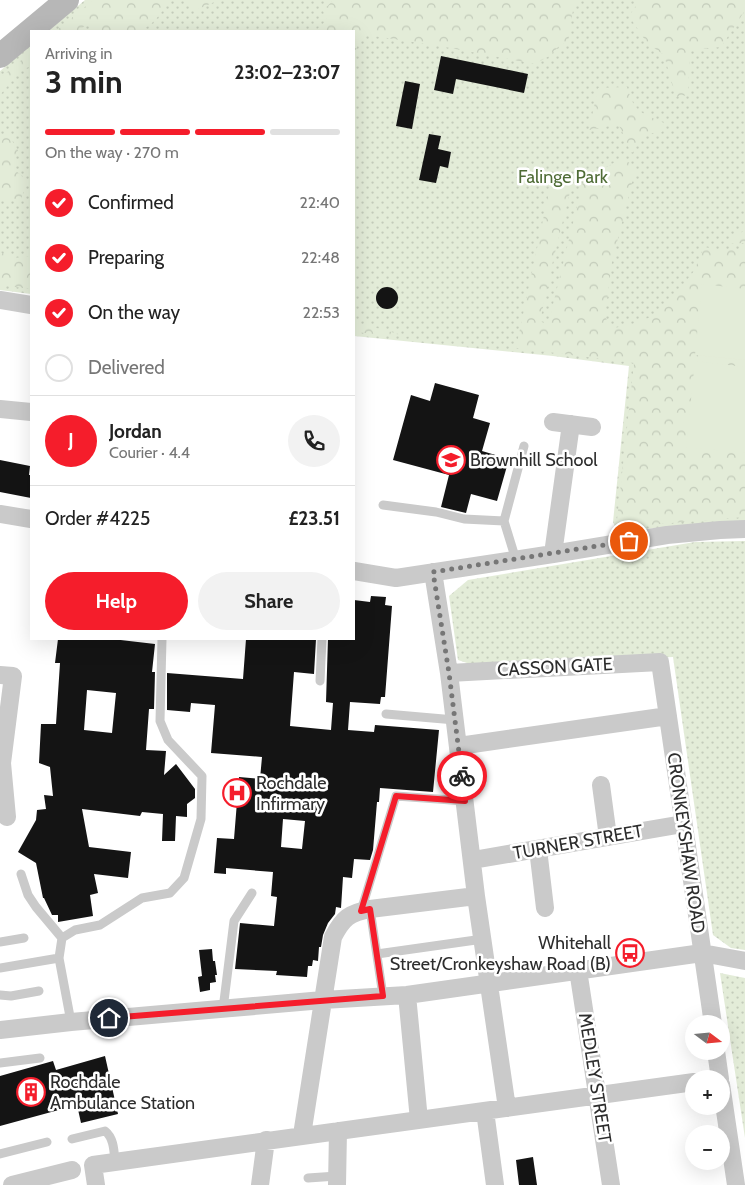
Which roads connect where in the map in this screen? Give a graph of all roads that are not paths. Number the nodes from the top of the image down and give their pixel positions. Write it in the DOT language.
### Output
graph roads {
  1 [pos="67,0"];
  2 [pos="31,30"];
  3 [pos="30,31"];
  4 [pos="0,56"];
  5 [pos="0,300"];
  6 [pos="30,305"];
  7 [pos="0,408"];
  8 [pos="30,412"];
  9 [pos="553,422"];
  10 [pos="571,424"];
  11 [pos="592,427"];
  12 [pos="524,446"];
  13 [pos="383,505"];
  14 [pos="0,514"];
  15 [pos="30,520"];
  16 [pos="504,521"];
  17 [pos="745,529"];
  18 [pos="553,554"];
  19 [pos="516,560"];
  20 [pos="355,571"];
  21 [pos="433,572"];
  22 [pos="162,640"];
  23 [pos="322,640"];
  24 [pos="660,662"];
  25 [pos="449,673"];
  26 [pos="6,676"];
  27 [pos="320,681"];
  28 [pos="386,714"];
  29 [pos="668,716"];
  30 [pos="3,720"];
  31 [pos="455,720"];
  32 [pos="459,746"];
  33 [pos="1,763"];
  34 [pos="601,785"];
  35 [pos="465,801"];
  36 [pos="3,817"];
  37 [pos="684,824"];
  38 [pos="608,837"];
  39 [pos="538,849"];
  40 [pos="473,860"];
  41 [pos="21,874"];
  42 [pos="252,894"];
  43 [pos="476,896"];
  44 [pos="545,908"];
  45 [pos="366,910"];
  46 [pos="24,938"];
  47 [pos="62,938"];
  48 [pos="482,939"];
  49 [pos="0,942"];
  50 [pos="702,953"];
  51 [pos="377,954"];
  52 [pos="59,958"];
  53 [pos="745,960"];
  54 [pos="0,968"];
  55 [pos="578,970"];
  56 [pos="489,984"];
  57 [pos="39,991"];
  58 [pos="0,994"];
  59 [pos="406,995"];
  60 [pos="383,996"];
  61 [pos="323,1000"];
  62 [pos="223,1009"];
  63 [pos="711,1015"];
  64 [pos="71,1022"];
  65 [pos="0,1030"];
  66 [pos="40,1058"];
  67 [pos="0,1063"];
  68 [pos="685,1083"];
  69 [pos="598,1095"];
  70 [pos="507,1108"];
  71 [pos="485,1110"];
  72 [pos="726,1115"];
  73 [pos="419,1120"];
  74 [pos="338,1130"];
  75 [pos="302,1136"];
  76 [pos="72,1140"];
  77 [pos="266,1140"];
  78 [pos="48,1142"];
  79 [pos="0,1154"];
  80 [pos="115,1162"];
  81 [pos="72,1170"];
  82 [pos="308,1178"];
  83 [pos="337,1180"];
  84 [pos="12,1185"];
  85 [pos="96,1185"];
  86 [pos="260,1185"];
  87 [pos="495,1185"];
  88 [pos="612,1185"];
  89 [pos="736,1185"];
  1 -- 2 [label="main road"];
  3 -- 4 [label="main road"];
  5 -- 6 [label="street"];
  7 -- 8 [label="street"];
  9 -- 10 [label="street"];
  10 -- 11 [label="street"];
  10 -- 18 [label="street"];
  12 -- 16 [label="lane"];
  13 -- 16 [label="lane"];
  14 -- 15 [label="street"];
  16 -- 19 [label="lane"];
  17 -- 18 [label="street"];
  18 -- 19 [label="street"];
  19 -- 21 [label="street"];
  20 -- 21 [label="street"];
  21 -- 25 [label="street"];
  22 -- 47 [label="lane"];
  23 -- 27 [label="lane"];
  24 -- 25 [label="street, CASSON GATE"];
  24 -- 29 [label="street, CRONKEYSHAW ROAD"];
  25 -- 31 [label="street"];
  26 -- 30 [label="street"];
  28 -- 31 [label="lane"];
  29 -- 32 [label="street"];
  29 -- 37 [label="street, CRONKEYSHAW ROAD"];
  30 -- 33 [label="street"];
  31 -- 32 [label="street"];
  32 -- 35 [label="street"];
  33 -- 36 [label="street"];
  34 -- 38 [label="street"];
  35 -- 40 [label="street"];
  35 -- 45 [label="lane"];
  37 -- 38 [label="street, TURNER STREET"];
  37 -- 50 [label="street, CRONKEYSHAW ROAD"];
  38 -- 39 [label="street, TURNER STREET"];
  39 -- 40 [label="street, TURNER STREET"];
  39 -- 44 [label="street"];
  40 -- 43 [label="street"];
  41 -- 47 [label="lane"];
  42 -- 62 [label="lane"];
  43 -- 45 [label="street"];
  43 -- 48 [label="street"];
  45 -- 51 [label="lane"];
  45 -- 61 [label="street"];
  46 -- 49 [label="lane"];
  47 -- 52 [label="lane"];
  48 -- 51 [label="lane"];
  48 -- 56 [label="street"];
  50 -- 53 [label="street"];
  50 -- 55 [label="street"];
  50 -- 63 [label="street, CRONKEYSHAW ROAD"];
  51 -- 60 [label="lane"];
  52 -- 54 [label="lane"];
  52 -- 64 [label="lane"];
  55 -- 56 [label="street"];
  55 -- 69 [label="street, MEDLEY STREET"];
  56 -- 59 [label="street"];
  56 -- 70 [label="street"];
  57 -- 58 [label="lane"];
  59 -- 60 [label="street"];
  59 -- 73 [label="street"];
  60 -- 61 [label="street"];
  61 -- 62 [label="street"];
  61 -- 75 [label="street"];
  62 -- 64 [label="street"];
  64 -- 65 [label="street"];
  66 -- 67 [label="lane"];
  68 -- 69 [label="street"];
  69 -- 70 [label="street"];
  69 -- 88 [label="street, MEDLEY STREET"];
  70 -- 71 [label="street"];
  71 -- 73 [label="street"];
  71 -- 87 [label="street"];
  72 -- 89 [label="street"];
  73 -- 74 [label="street"];
  74 -- 75 [label="street"];
  74 -- 83 [label="street"];
  75 -- 77 [label="street"];
  76 -- 80 [label="lane"];
  77 -- 80 [label="street"];
  77 -- 86 [label="street"];
  78 -- 79 [label="lane"];
  80 -- 85 [label="street"];
  81 -- 84 [label="street"];
  82 -- 83 [label="lane"];
}
